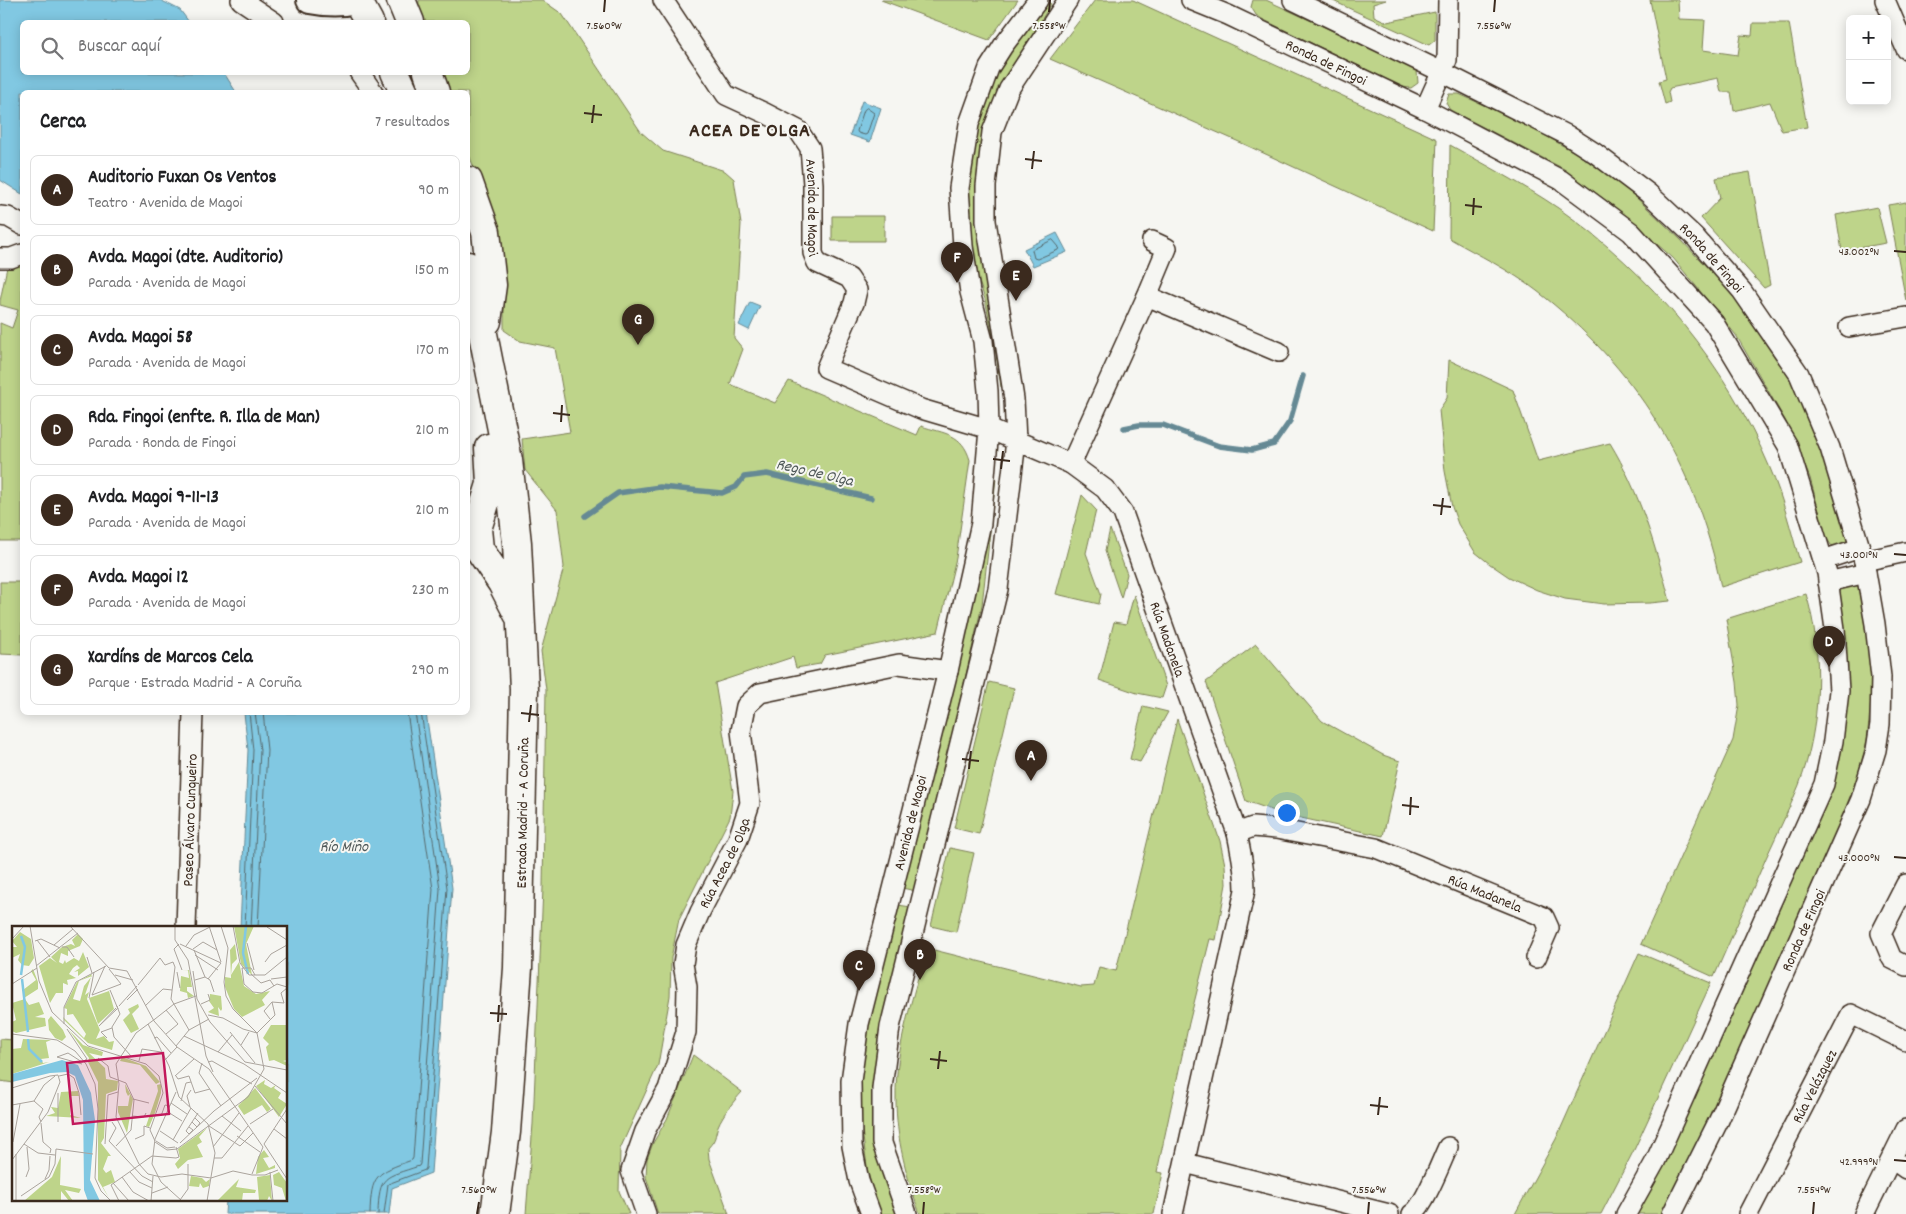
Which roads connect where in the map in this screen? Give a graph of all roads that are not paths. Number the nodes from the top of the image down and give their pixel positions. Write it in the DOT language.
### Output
graph roads {
  1 [pos="241,0"];
  2 [pos="356,0"];
  3 [pos="402,0"];
  4 [pos="663,0"];
  5 [pos="1038,0"];
  6 [pos="1068,0"];
  7 [pos="1191,0"];
  8 [pos="1293,0"];
  9 [pos="1448,0"];
  10 [pos="1885,0"];
  11 [pos="319,1"];
  12 [pos="1232,8"];
  13 [pos="271,20"];
  14 [pos="368,20"];
  15 [pos="409,20"];
  16 [pos="1906,49"];
  17 [pos="1442,72"];
  18 [pos="361,75"];
  19 [pos="396,75"];
  20 [pos="429,75"];
  21 [pos="372,90"];
  22 [pos="403,90"];
  23 [pos="435,90"];
  24 [pos="1424,109"];
  25 [pos="470,186"];
  26 [pos="0,216"];
  27 [pos="20,224"];
  28 [pos="1152,241"];
  29 [pos="20,255"];
  30 [pos="0,258"];
  31 [pos="470,275"];
  32 [pos="1147,296"];
  33 [pos="1906,317"];
  34 [pos="1849,327"];
  35 [pos="485,340"];
  36 [pos="1279,352"];
  37 [pos="494,397"];
  38 [pos="988,429"];
  39 [pos="1016,442"];
  40 [pos="1071,464"];
  41 [pos="1906,552"];
  42 [pos="1823,560"];
  43 [pos="1864,560"];
  44 [pos="1828,582"];
  45 [pos="521,620"];
  46 [pos="948,671"];
  47 [pos="193,715"];
  48 [pos="1237,832"];
  49 [pos="1906,884"];
  50 [pos="520,895"];
  51 [pos="186,926"];
  52 [pos="1536,958"];
  53 [pos="1906,966"];
  54 [pos="513,1040"];
  55 [pos="1906,1041"];
  56 [pos="1906,1129"];
  57 [pos="1448,1147"];
  58 [pos="1185,1163"];
  59 [pos="1899,1164"];
  60 [pos="480,1214"];
  61 [pos="495,1214"];
  62 [pos="510,1214"];
  63 [pos="646,1214"];
  64 [pos="871,1214"];
  65 [pos="907,1214"];
  66 [pos="1173,1214"];
  67 [pos="1389,1214"];
  68 [pos="1412,1214"];
  69 [pos="1626,1214"];
  70 [pos="1672,1214"];
  71 [pos="1748,1214"];
  72 [pos="1864,1214"];
  1 -- 13 [label="street"];
  2 -- 11 [label="street"];
  2 -- 14 [label="highway"];
  3 -- 15 [label="highway"];
  4 -- 38 [label="street, Avenida de Magoi"];
  5 -- 38 [label="street, Avenida de Magoi"];
  6 -- 39 [label="street, Avenida de Magoi"];
  7 -- 12 [label="street, Ronda de Fingoi"];
  8 -- 17 [label="street, Ronda de Fingoi"];
  9 -- 17 [label="street"];
  10 -- 16 [label="street"];
  12 -- 24 [label="street, Ronda de Fingoi"];
  17 -- 24 [label="street"];
  17 -- 43 [label="street, Ronda de Fingoi"];
  18 -- 21 [label="street"];
  19 -- 22 [label="highway"];
  20 -- 23 [label="highway"];
  24 -- 42 [label="street, Ronda de Fingoi"];
  25 -- 35 [label="highway"];
  26 -- 27 [label="street"];
  28 -- 32 [label="street"];
  29 -- 30 [label="street"];
  31 -- 35 [label="highway, Estrada Madrid - A Coruña"];
  32 -- 36 [label="street"];
  32 -- 40 [label="street"];
  33 -- 34 [label="street"];
  35 -- 37 [label="highway, Estrada Madrid - A Coruña"];
  37 -- 45 [label="highway, Estrada Madrid - A Coruña"];
  37 -- 45 [label="highway"];
  38 -- 39 [label="street, Avenida de Magoi"];
  38 -- 46 [label="street, Avenida de Magoi"];
  39 -- 40 [label="street, Rúa Madanela"];
  39 -- 65 [label="street, Avenida de Magoi"];
  40 -- 48 [label="street, Rúa Madanela"];
  41 -- 43 [label="street"];
  42 -- 43 [label="street"];
  42 -- 44 [label="street, Ronda de Fingoi"];
  43 -- 44 [label="street"];
  43 -- 70 [label="street, Ronda de Fingoi"];
  44 -- 69 [label="street, Ronda de Fingoi"];
  45 -- 50 [label="highway, Estrada Madrid - A Coruña"];
  46 -- 63 [label="street, Rúa Acea de Olga"];
  46 -- 64 [label="street, Avenida de Magoi"];
  47 -- 51 [label="street, Paseo Álvaro Cunqueiro"];
  48 -- 52 [label="street, Rúa Madanela"];
  48 -- 58 [label="street, Rúa Madanela"];
  49 -- 53 [label="street"];
  50 -- 54 [label="highway, Estrada Madrid - A Coruña"];
  50 -- 62 [label="highway"];
  54 -- 60 [label="highway"];
  54 -- 61 [label="highway, Estrada Madrid - A Coruña"];
  55 -- 71 [label="street, Rúa Velázquez"];
  56 -- 59 [label="street"];
  57 -- 68 [label="street"];
  58 -- 66 [label="street, Rúa Madanela"];
  58 -- 67 [label="street"];
  59 -- 72 [label="street"];
}
